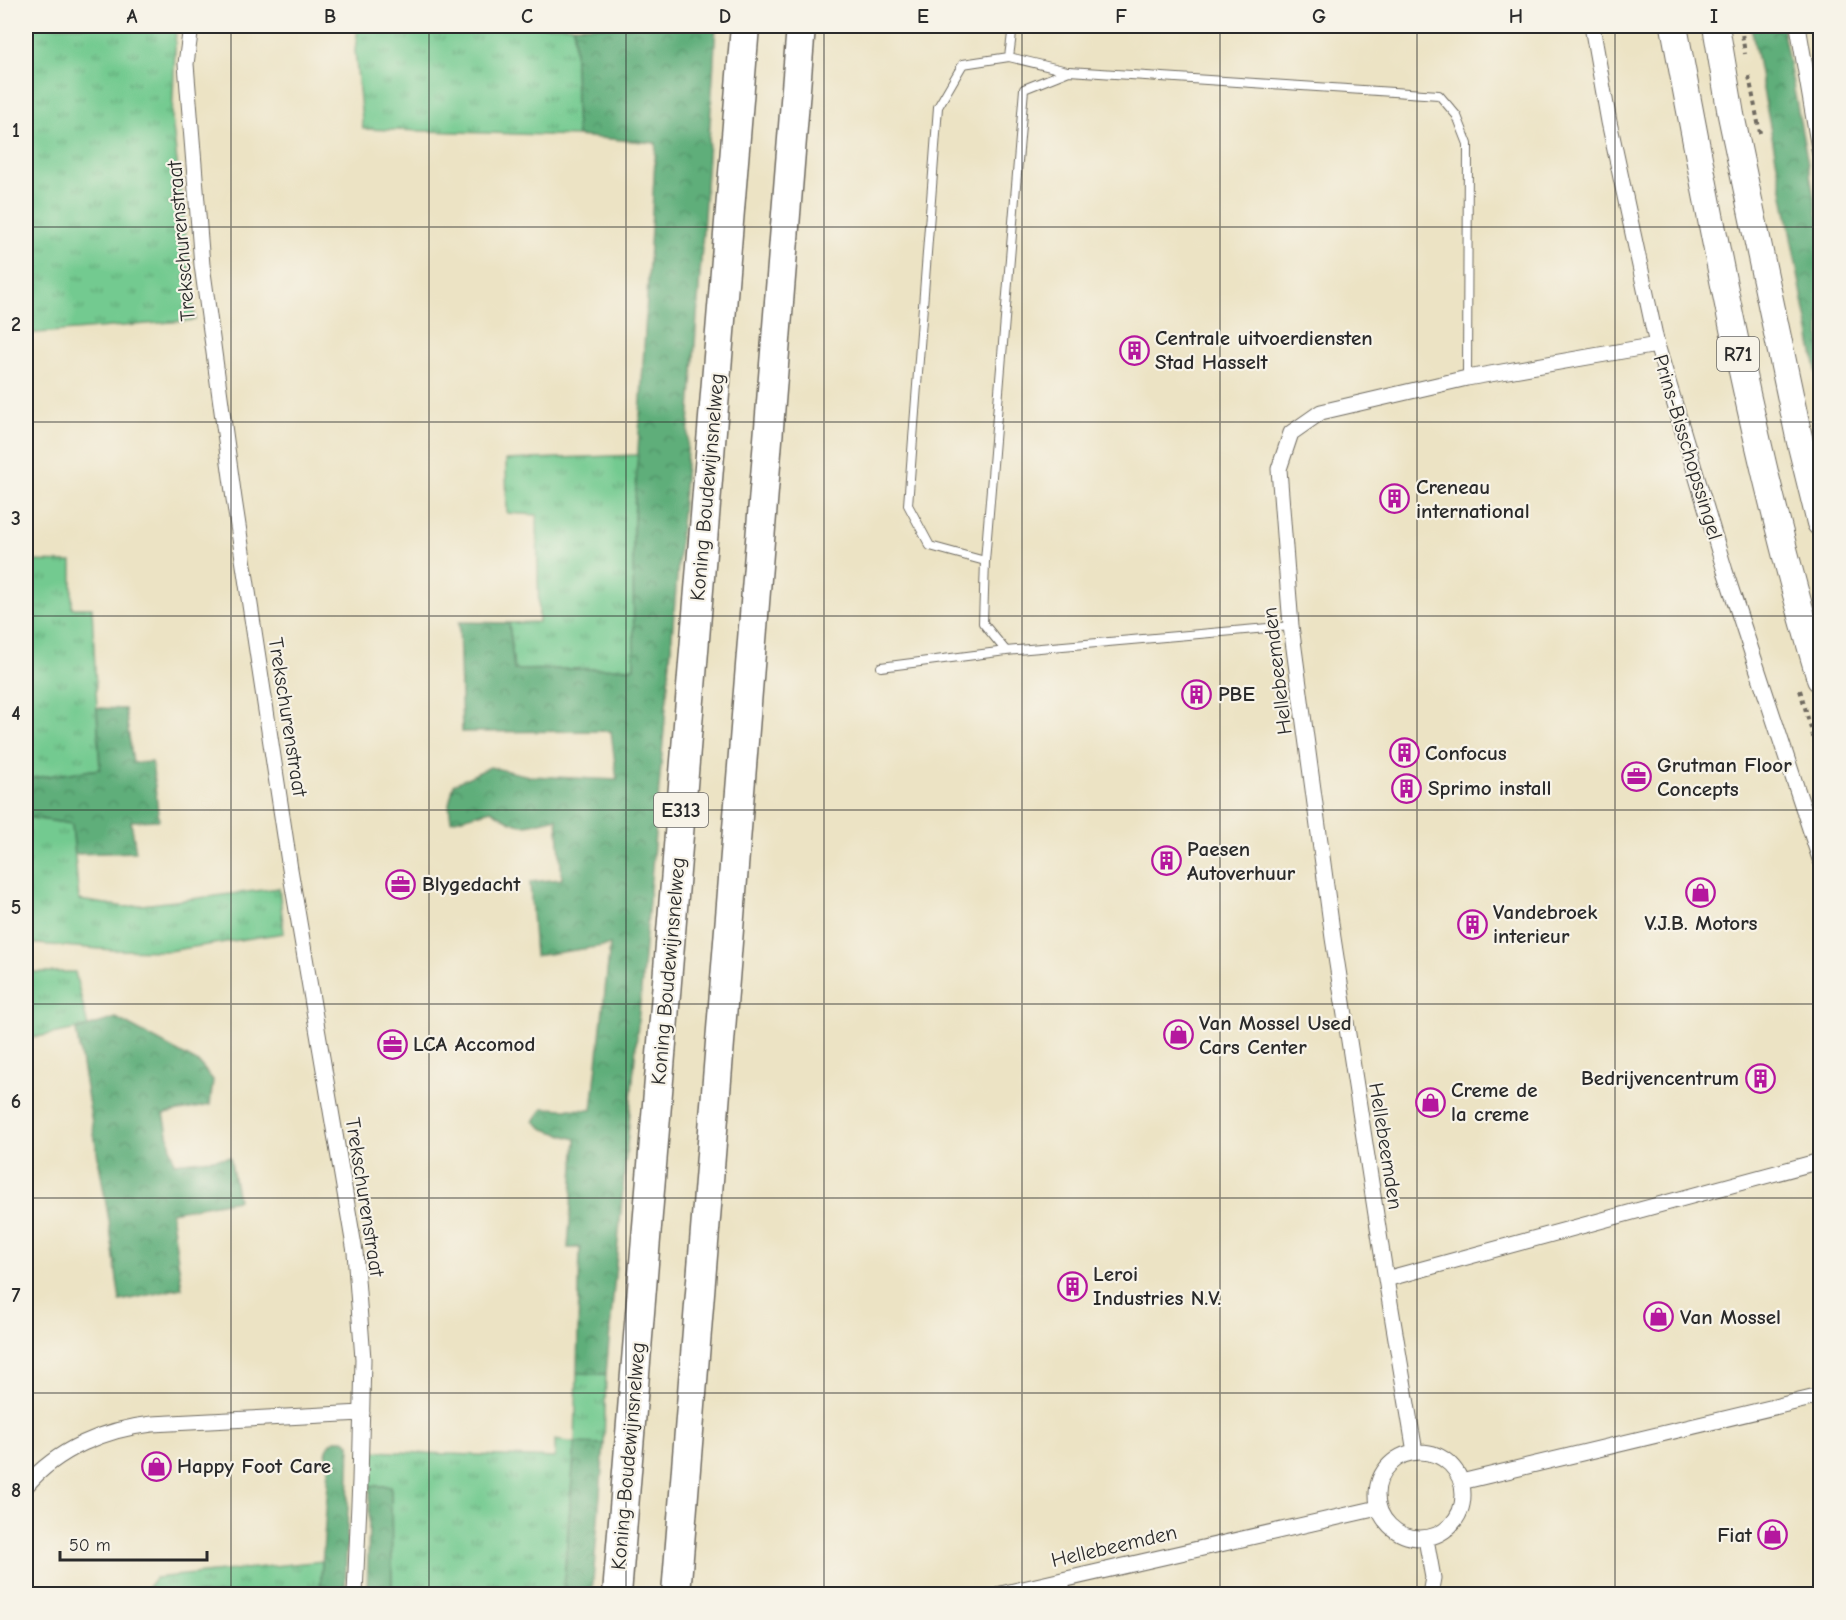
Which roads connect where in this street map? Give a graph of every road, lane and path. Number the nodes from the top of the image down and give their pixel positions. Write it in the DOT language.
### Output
graph roads {
  1 [pos="191,26"];
  2 [pos="745,26"];
  3 [pos="801,26"];
  4 [pos="1013,26"];
  5 [pos="1592,26"];
  6 [pos="1674,26"];
  7 [pos="1716,26"];
  8 [pos="1798,26"];
  9 [pos="1009,57"];
  10 [pos="1069,71"];
  11 [pos="1821,154"];
  12 [pos="1657,345"];
  13 [pos="1467,378"];
  14 [pos="1821,523"];
  15 [pos="985,561"];
  16 [pos="1291,626"];
  17 [pos="1006,651"];
  18 [pos="881,667"];
  19 [pos="1821,679"];
  20 [pos="1821,859"];
  21 [pos="1821,1161"];
  22 [pos="1386,1279"];
  23 [pos="1821,1396"];
  24 [pos="362,1413"];
  25 [pos="1415,1452"];
  26 [pos="1461,1482"];
  27 [pos="26,1486"];
  28 [pos="1378,1508"];
  29 [pos="1426,1539"];
  30 [pos="1064,1579"];
  31 [pos="355,1594"];
  32 [pos="617,1594"];
  33 [pos="676,1594"];
  34 [pos="1001,1594"];
  35 [pos="1067,1594"];
  36 [pos="1430,1594"];
  1 -- 24 [label="street, Trekschurenstraat"];
  2 -- 32 [label="highway, Koning Boudewijnsnelweg / E313"];
  3 -- 33 [label="highway, E313"];
  4 -- 9 [label="lane"];
  5 -- 12 [label="street, Prins-Bisschopssingel"];
  6 -- 19 [label="highway, R71"];
  7 -- 14 [label="highway, R71"];
  8 -- 11 [label="street"];
  9 -- 10 [label="lane"];
  9 -- 15 [label="lane"];
  10 -- 13 [label="lane"];
  10 -- 15 [label="lane"];
  12 -- 13 [label="street, Hellebeemden"];
  12 -- 20 [label="street, Prins-Bisschopssingel"];
  13 -- 16 [label="street, Hellebeemden"];
  15 -- 17 [label="lane"];
  16 -- 17 [label="lane"];
  16 -- 22 [label="street, Hellebeemden"];
  17 -- 18 [label="lane"];
  21 -- 22 [label="street"];
  22 -- 25 [label="street, Hellebeemden"];
  23 -- 26 [label="street"];
  24 -- 27 [label="street"];
  24 -- 31 [label="street, Trekschurenstraat"];
  25 -- 26 [label="street"];
  25 -- 28 [label="street"];
  26 -- 29 [label="street"];
  28 -- 29 [label="street"];
  28 -- 30 [label="street, Hellebeemden"];
  29 -- 36 [label="street"];
  30 -- 34 [label="street, Hellebeemden"];
  30 -- 35 [label="lane"];
}
